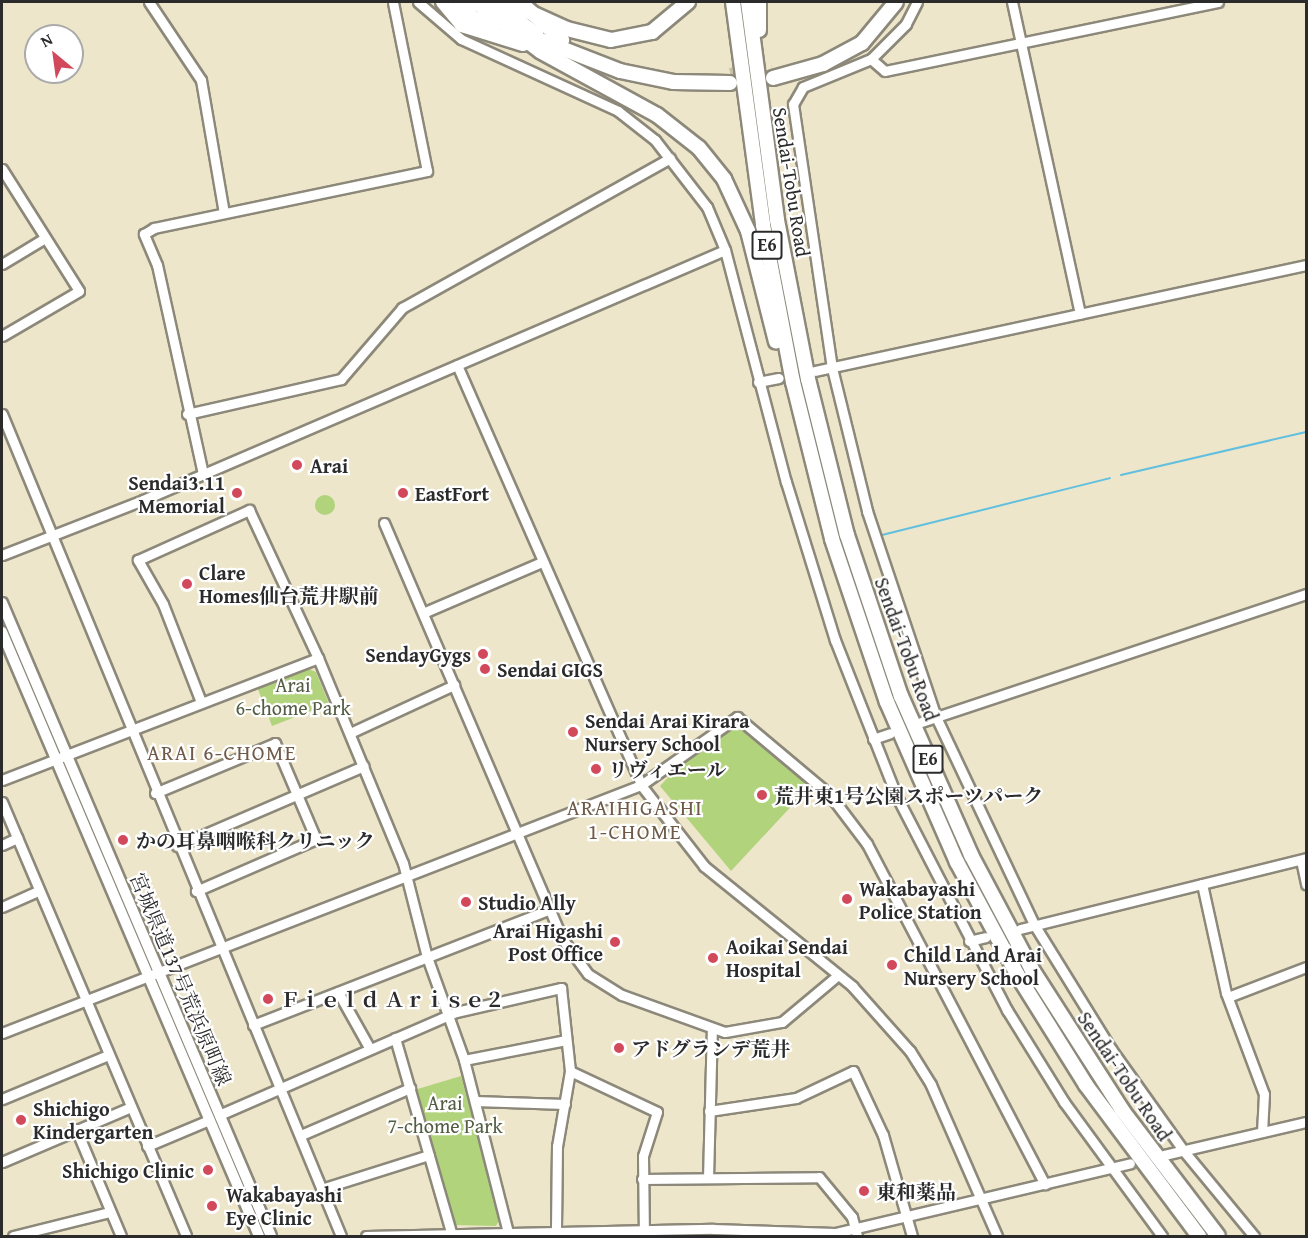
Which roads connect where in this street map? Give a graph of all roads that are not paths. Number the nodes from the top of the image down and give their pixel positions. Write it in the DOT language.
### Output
graph roads {
  1 [pos="149,2"];
  2 [pos="393,2"];
  3 [pos="418,2"];
  4 [pos="443,2"];
  5 [pos="452,2"];
  6 [pos="460,2"];
  7 [pos="468,2"];
  8 [pos="475,2"];
  9 [pos="497,2"];
  10 [pos="515,2"];
  11 [pos="688,2"];
  12 [pos="733,2"];
  13 [pos="748,2"];
  14 [pos="759,2"];
  15 [pos="887,2"];
  16 [pos="896,2"];
  17 [pos="917,2"];
  18 [pos="1012,2"];
  19 [pos="1218,2"];
  20 [pos="525,4"];
  21 [pos="462,25"];
  22 [pos="509,29"];
  23 [pos="547,37"];
  24 [pos="1020,44"];
  25 [pos="871,59"];
  26 [pos="730,79"];
  27 [pos="670,158"];
  28 [pos="2,169"];
  29 [pos="12,185"];
  30 [pos="2,191"];
  31 [pos="224,213"];
  32 [pos="777,220"];
  33 [pos="45,238"];
  34 [pos="725,250"];
  35 [pos="2,264"];
  36 [pos="1306,266"];
  37 [pos="1080,314"];
  38 [pos="2,336"];
  39 [pos="457,365"];
  40 [pos="832,368"];
  41 [pos="815,371"];
  42 [pos="779,378"];
  43 [pos="758,382"];
  44 [pos="2,414"];
  45 [pos="187,414"];
  46 [pos="203,474"];
  47 [pos="818,485"];
  48 [pos="384,523"];
  49 [pos="48,536"];
  50 [pos="2,555"];
  51 [pos="542,562"];
  52 [pos="1306,594"];
  53 [pos="2,603"];
  54 [pos="423,613"];
  55 [pos="2,632"];
  56 [pos="318,658"];
  57 [pos="454,685"];
  58 [pos="201,702"];
  59 [pos="936,717"];
  60 [pos="921,722"];
  61 [pos="128,730"];
  62 [pos="350,733"];
  63 [pos="890,733"];
  64 [pos="873,740"];
  65 [pos="61,756"];
  66 [pos="364,766"];
  67 [pos="2,780"];
  68 [pos="641,785"];
  69 [pos="154,794"];
  70 [pos="297,794"];
  71 [pos="2,802"];
  72 [pos="517,833"];
  73 [pos="17,838"];
  74 [pos="2,845"];
  75 [pos="177,846"];
  76 [pos="1304,859"];
  77 [pos="406,876"];
  78 [pos="1202,884"];
  79 [pos="1306,884"];
  80 [pos="38,891"];
  81 [pos="196,891"];
  82 [pos="2,907"];
  83 [pos="550,909"];
  84 [pos="1035,926"];
  85 [pos="1020,929"];
  86 [pos="986,937"];
  87 [pos="969,941"];
  88 [pos="220,948"];
  89 [pos="427,957"];
  90 [pos="1306,967"];
  91 [pos="158,972"];
  92 [pos="838,975"];
  93 [pos="147,976"];
  94 [pos="338,992"];
  95 [pos="1228,997"];
  96 [pos="85,1002"];
  97 [pos="450,1015"];
  98 [pos="253,1025"];
  99 [pos="712,1030"];
  100 [pos="2,1034"];
  101 [pos="395,1038"];
  102 [pos="566,1040"];
  103 [pos="370,1049"];
  104 [pos="108,1055"];
  105 [pos="464,1060"];
  106 [pos="570,1071"];
  107 [pos="280,1088"];
  108 [pos="410,1088"];
  109 [pos="2,1099"];
  110 [pos="475,1101"];
  111 [pos="565,1104"];
  112 [pos="130,1107"];
  113 [pos="710,1111"];
  114 [pos="214,1118"];
  115 [pos="1306,1122"];
  116 [pos="76,1130"];
  117 [pos="1262,1132"];
  118 [pos="301,1135"];
  119 [pos="147,1146"];
  120 [pos="1183,1150"];
  121 [pos="429,1155"];
  122 [pos="1164,1155"];
  123 [pos="2,1162"];
  124 [pos="1130,1163"];
  125 [pos="1110,1168"];
  126 [pos="708,1178"];
  127 [pos="642,1179"];
  128 [pos="1045,1184"];
  129 [pos="321,1189"];
  130 [pos="980,1199"];
  131 [pos="110,1212"];
  132 [pos="908,1217"];
  133 [pos="556,1233"];
  134 [pos="857,1233"];
  135 [pos="649,1234"];
  136 [pos="739,1234"];
  137 [pos="780,1234"];
  138 [pos="452,1235"];
  139 [pos="509,1235"];
  140 [pos="13,1236"];
  141 [pos="121,1236"];
  142 [pos="186,1236"];
  143 [pos="259,1236"];
  144 [pos="271,1236"];
  145 [pos="341,1236"];
  146 [pos="366,1236"];
  147 [pos="406,1236"];
  148 [pos="912,1236"];
  149 [pos="997,1236"];
  150 [pos="1162,1236"];
  151 [pos="1199,1236"];
  152 [pos="1218,1236"];
  153 [pos="1254,1236"];
  1 -- 31 [label="street"];
  2 -- 31 [label="street"];
  3 -- 27 [label="street"];
  4 -- 21 [label="highway"];
  5 -- 22 [label="highway"];
  6 -- 22 [label="highway"];
  7 -- 22 [label="highway"];
  8 -- 22 [label="highway"];
  9 -- 20 [label="highway"];
  9 -- 22 [label="highway"];
  9 -- 23 [label="highway"];
  10 -- 20 [label="highway"];
  11 -- 23 [label="highway"];
  12 -- 47 [label="highway, Sendai-Tobu Road / E6"];
  13 -- 32 [label="highway, Sendai-Tobu Road / E6"];
  14 -- 32 [label="highway"];
  15 -- 16 [label="highway"];
  17 -- 25 [label="street"];
  18 -- 24 [label="street"];
  19 -- 24 [label="street"];
  20 -- 23 [label="highway"];
  21 -- 22 [label="highway"];
  21 -- 23 [label="highway"];
  22 -- 23 [label="highway"];
  23 -- 26 [label="highway"];
  23 -- 47 [label="highway"];
  24 -- 25 [label="street"];
  24 -- 37 [label="street"];
  25 -- 40 [label="street"];
  27 -- 34 [label="street"];
  27 -- 45 [label="street"];
  28 -- 29 [label="street"];
  29 -- 30 [label="street"];
  29 -- 33 [label="street"];
  31 -- 45 [label="street"];
  32 -- 152 [label="highway, Sendai-Tobu Road / E6"];
  33 -- 35 [label="street"];
  33 -- 38 [label="street"];
  34 -- 39 [label="street"];
  34 -- 43 [label="street"];
  36 -- 37 [label="street"];
  37 -- 40 [label="street"];
  39 -- 46 [label="street"];
  39 -- 51 [label="street"];
  40 -- 41 [label="street"];
  40 -- 59 [label="street"];
  42 -- 43 [label="street"];
  43 -- 64 [label="street"];
  44 -- 49 [label="street"];
  45 -- 46 [label="street"];
  46 -- 49 [label="street"];
  47 -- 151 [label="highway, Sendai-Tobu Road / E6"];
  48 -- 54 [label="street"];
  49 -- 50 [label="street"];
  49 -- 61 [label="street"];
  51 -- 54 [label="street"];
  51 -- 68 [label="street"];
  52 -- 59 [label="street"];
  53 -- 65 [label="main road, 宮城県道137号荒浜原町線"];
  54 -- 57 [label="street"];
  55 -- 65 [label="main road, 宮城県道137号荒浜原町線"];
  56 -- 58 [label="street"];
  56 -- 58 [label="street"];
  56 -- 62 [label="street"];
  57 -- 62 [label="street"];
  57 -- 72 [label="street"];
  58 -- 61 [label="street"];
  59 -- 60 [label="street"];
  59 -- 84 [label="street"];
  61 -- 65 [label="street"];
  61 -- 69 [label="street"];
  62 -- 66 [label="street"];
  63 -- 64 [label="street"];
  64 -- 87 [label="street"];
  65 -- 67 [label="street"];
  65 -- 91 [label="main road, 宮城県道137号荒浜原町線"];
  65 -- 93 [label="main road, 宮城県道137号荒浜原町線"];
  66 -- 70 [label="street"];
  66 -- 77 [label="street"];
  68 -- 72 [label="street"];
  68 -- 92 [label="street"];
  68 -- 128 [label="street"];
  69 -- 70 [label="street"];
  69 -- 75 [label="street"];
  70 -- 75 [label="street"];
  70 -- 81 [label="street"];
  71 -- 73 [label="street"];
  72 -- 77 [label="street"];
  72 -- 83 [label="street"];
  73 -- 74 [label="street"];
  73 -- 80 [label="street"];
  75 -- 81 [label="street"];
  76 -- 78 [label="street"];
  76 -- 79 [label="street"];
  77 -- 88 [label="street"];
  77 -- 89 [label="street"];
  78 -- 84 [label="street"];
  78 -- 95 [label="street"];
  80 -- 82 [label="street"];
  80 -- 96 [label="street"];
  81 -- 88 [label="street"];
  83 -- 89 [label="street"];
  83 -- 99 [label="street"];
  84 -- 85 [label="street"];
  84 -- 120 [label="street"];
  86 -- 87 [label="street"];
  87 -- 125 [label="street"];
  88 -- 91 [label="street"];
  88 -- 98 [label="street"];
  89 -- 94 [label="street"];
  89 -- 97 [label="street"];
  90 -- 95 [label="street"];
  91 -- 93 [label="street"];
  91 -- 114 [label="main road, 宮城県道137号荒浜原町線"];
  92 -- 99 [label="street"];
  92 -- 130 [label="street"];
  93 -- 96 [label="street"];
  93 -- 114 [label="main road, 宮城県道137号荒浜原町線"];
  94 -- 98 [label="street"];
  94 -- 103 [label="street"];
  95 -- 117 [label="street"];
  96 -- 100 [label="street"];
  96 -- 104 [label="street"];
  97 -- 101 [label="street"];
  97 -- 102 [label="street"];
  97 -- 105 [label="street"];
  98 -- 107 [label="street"];
  99 -- 113 [label="street"];
  101 -- 103 [label="street"];
  101 -- 108 [label="street"];
  102 -- 105 [label="street"];
  102 -- 106 [label="street"];
  103 -- 107 [label="street"];
  104 -- 109 [label="street"];
  104 -- 112 [label="street"];
  105 -- 110 [label="street"];
  106 -- 111 [label="street"];
  106 -- 127 [label="street"];
  107 -- 114 [label="street"];
  107 -- 118 [label="street"];
  108 -- 118 [label="street"];
  108 -- 121 [label="street"];
  110 -- 111 [label="street"];
  110 -- 139 [label="street"];
  111 -- 133 [label="street"];
  112 -- 116 [label="street"];
  112 -- 119 [label="street"];
  113 -- 126 [label="street"];
  113 -- 132 [label="street"];
  114 -- 119 [label="street"];
  114 -- 143 [label="main road, 宮城県道137号荒浜原町線"];
  114 -- 144 [label="main road, 宮城県道137号荒浜原町線"];
  115 -- 117 [label="street"];
  116 -- 123 [label="street"];
  116 -- 131 [label="street"];
  117 -- 120 [label="street"];
  118 -- 129 [label="street"];
  119 -- 142 [label="street"];
  120 -- 122 [label="street"];
  120 -- 153 [label="street"];
  121 -- 129 [label="street"];
  121 -- 138 [label="street"];
  124 -- 125 [label="street"];
  125 -- 128 [label="street"];
  125 -- 150 [label="street"];
  126 -- 127 [label="street"];
  126 -- 134 [label="street"];
  127 -- 135 [label="street"];
  128 -- 130 [label="street"];
  129 -- 145 [label="street"];
  130 -- 132 [label="street"];
  130 -- 149 [label="street"];
  131 -- 140 [label="street"];
  131 -- 141 [label="street"];
  132 -- 134 [label="street"];
  132 -- 148 [label="street"];
  133 -- 135 [label="street"];
  133 -- 139 [label="street"];
  134 -- 137 [label="street"];
  135 -- 136 [label="street"];
  136 -- 137 [label="street"];
  138 -- 139 [label="street"];
  138 -- 147 [label="street"];
  146 -- 147 [label="street"];
}
